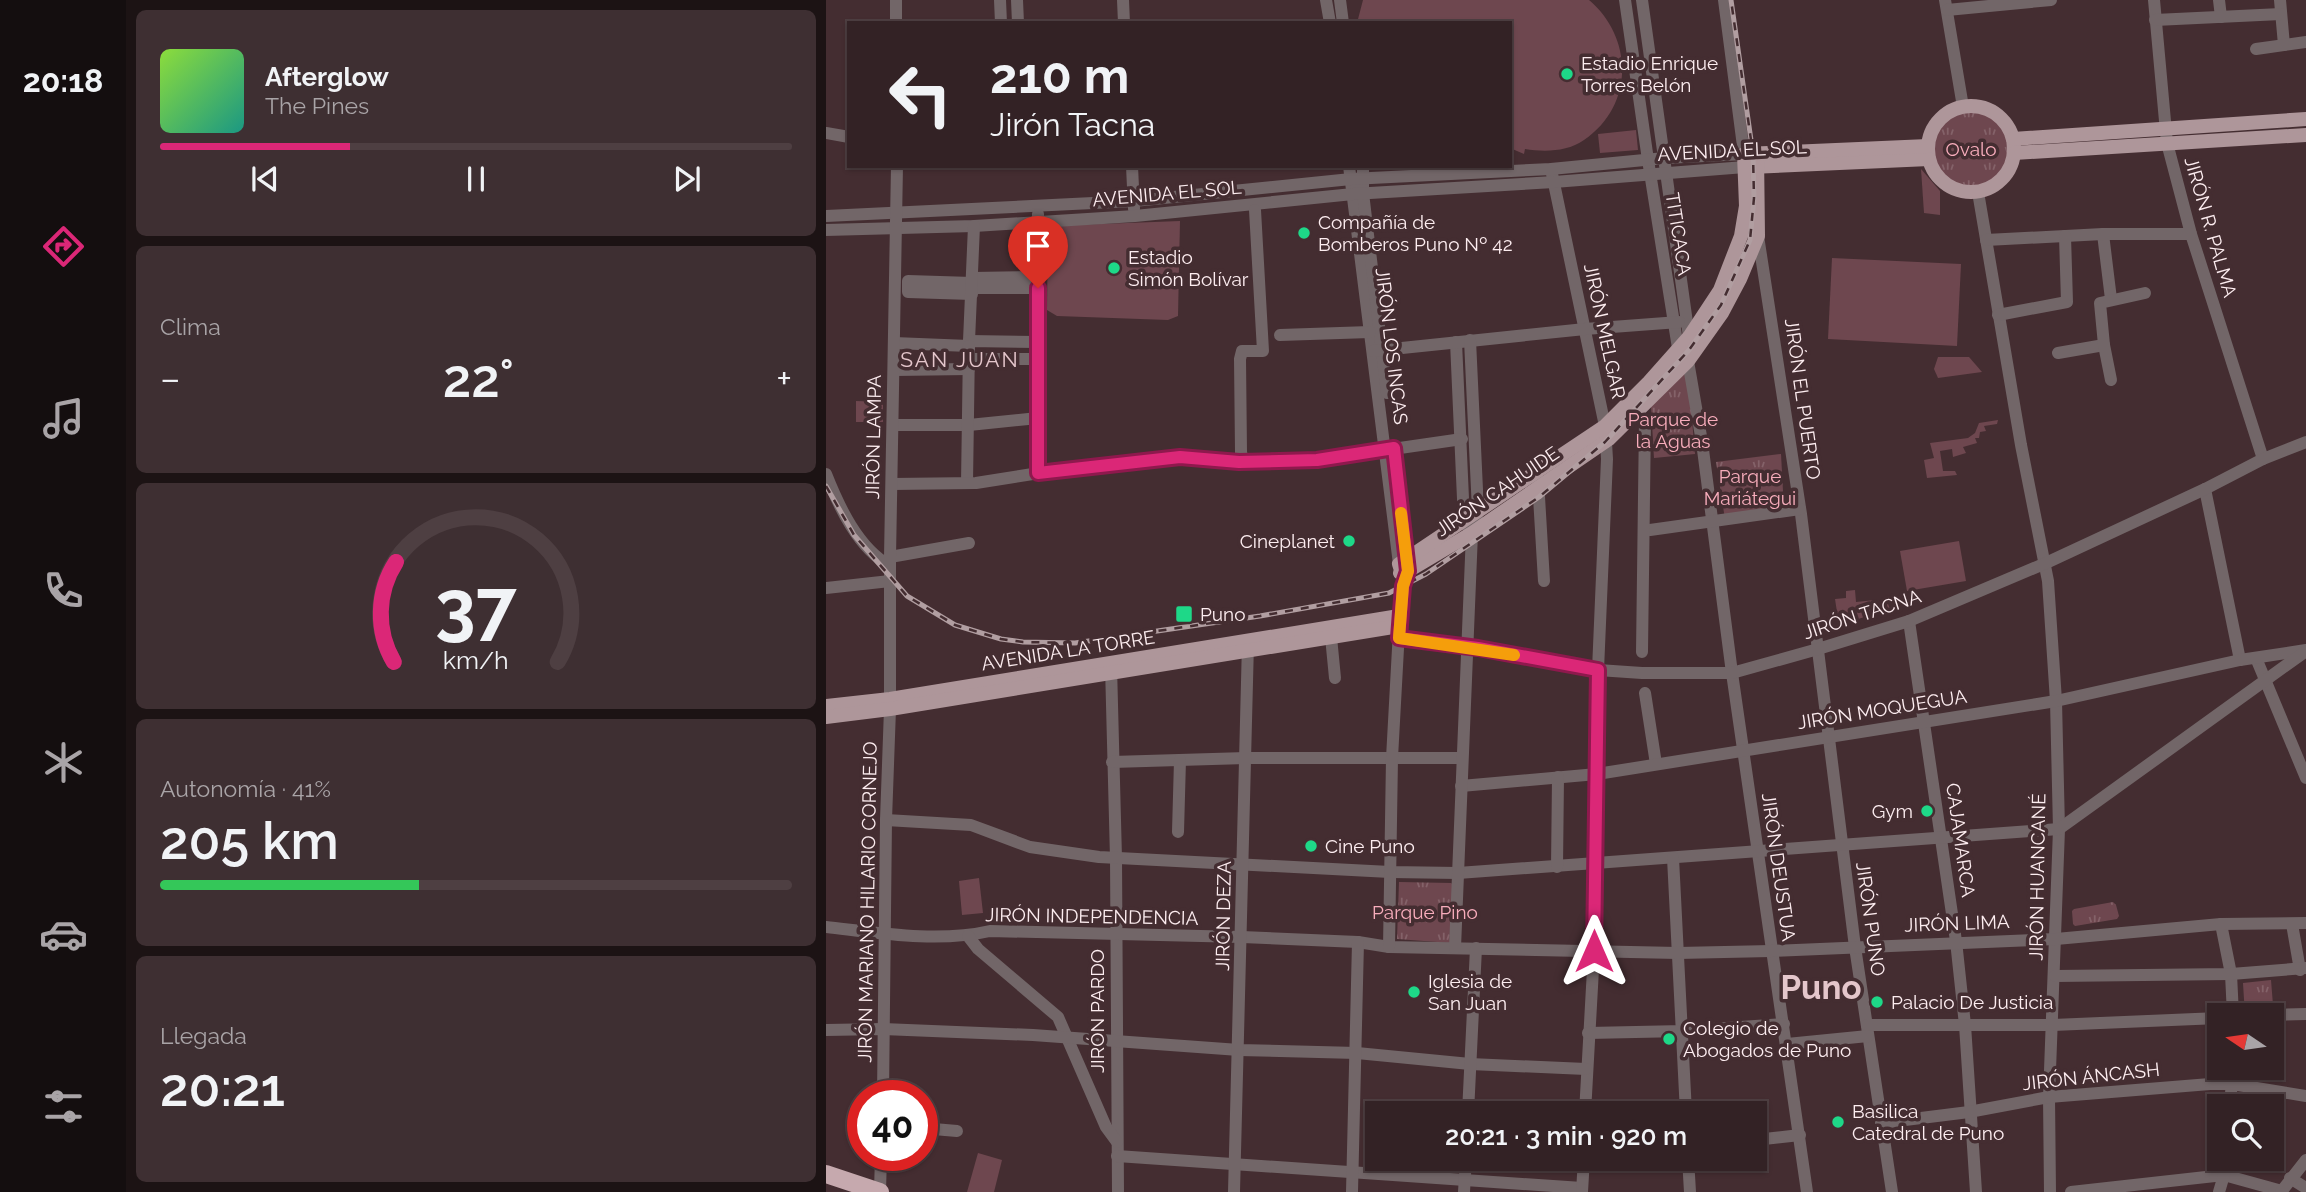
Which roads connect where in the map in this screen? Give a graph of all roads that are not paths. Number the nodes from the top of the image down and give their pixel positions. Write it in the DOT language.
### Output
graph roads {
  1 [pos="896,0"];
  2 [pos="1000,0"];
  3 [pos="1017,0"];
  4 [pos="1123,0"];
  5 [pos="1326,0"];
  6 [pos="1340,0"];
  7 [pos="1625,0"];
  8 [pos="1642,0"];
  9 [pos="1724,0"];
  10 [pos="2044,0"];
  11 [pos="2154,0"];
  12 [pos="2219,0"];
  13 [pos="2280,0"];
  14 [pos="1946,5"];
  15 [pos="2281,14"];
  16 [pos="2221,16"];
  17 [pos="2155,20"];
  18 [pos="896,21"];
  19 [pos="1001,21"];
  20 [pos="1018,21"];
  21 [pos="1124,21"];
  22 [pos="1330,21"];
  23 [pos="1343,21"];
  24 [pos="2306,42"];
  25 [pos="2284,45"];
  26 [pos="2256,49"];
  27 [pos="1963,107"];
  28 [pos="2306,119"];
  29 [pos="826,133"];
  30 [pos="2306,135"];
  31 [pos="2166,136"];
  32 [pos="847,137"];
  33 [pos="2013,146"];
  34 [pos="1929,152"];
  35 [pos="1665,158"];
  36 [pos="1751,160"];
  37 [pos="1649,167"];
  38 [pos="897,168"];
  39 [pos="1132,168"];
  40 [pos="1357,173"];
  41 [pos="1665,173"];
  42 [pos="1553,176"];
  43 [pos="1978,192"];
  44 [pos="1358,194"];
  45 [pos="1134,201"];
  46 [pos="1038,206"];
  47 [pos="1255,210"];
  48 [pos="897,214"];
  49 [pos="826,216"];
  50 [pos="1135,216"];
  51 [pos="1038,222"];
  52 [pos="974,226"];
  53 [pos="897,228"];
  54 [pos="826,230"];
  55 [pos="2103,234"];
  56 [pos="2191,234"];
  57 [pos="1758,236"];
  58 [pos="2065,236"];
  59 [pos="1986,240"];
  60 [pos="1038,282"];
  61 [pos="972,286"];
  62 [pos="2145,293"];
  63 [pos="2111,299"];
  64 [pos="1998,315"];
  65 [pos="1680,322"];
  66 [pos="1585,329"];
  67 [pos="1370,332"];
  68 [pos="1280,335"];
  69 [pos="1689,337"];
  70 [pos="1470,340"];
  71 [pos="1038,342"];
  72 [pos="1457,342"];
  73 [pos="894,343"];
  74 [pos="2104,345"];
  75 [pos="1678,348"];
  76 [pos="1377,351"];
  77 [pos="2058,353"];
  78 [pos="969,354"];
  79 [pos="1038,359"];
  80 [pos="1688,361"];
  81 [pos="894,370"];
  82 [pos="2111,380"];
  83 [pos="1038,418"];
  84 [pos="1645,420"];
  85 [pos="893,425"];
  86 [pos="969,425"];
  87 [pos="1605,426"];
  88 [pos="1462,439"];
  89 [pos="1605,442"];
  90 [pos="2306,442"];
  91 [pos="1390,449"];
  92 [pos="2263,459"];
  93 [pos="1243,462"];
  94 [pos="1537,472"];
  95 [pos="1038,473"];
  96 [pos="826,474"];
  97 [pos="967,483"];
  98 [pos="891,484"];
  99 [pos="1538,487"];
  100 [pos="2206,489"];
  101 [pos="1800,509"];
  102 [pos="1478,511"];
  103 [pos="1712,521"];
  104 [pos="1468,527"];
  105 [pos="1650,530"];
  106 [pos="969,543"];
  107 [pos="890,561"];
  108 [pos="2046,563"];
  109 [pos="1403,570"];
  110 [pos="1544,581"];
  111 [pos="890,582"];
  112 [pos="826,589"];
  113 [pos="1909,621"];
  114 [pos="1399,626"];
  115 [pos="1331,637"];
  116 [pos="1248,645"];
  117 [pos="1466,646"];
  118 [pos="1818,649"];
  119 [pos="2306,650"];
  120 [pos="1642,652"];
  121 [pos="2256,658"];
  122 [pos="2239,660"];
  123 [pos="1111,667"];
  124 [pos="1598,670"];
  125 [pos="1732,673"];
  126 [pos="1335,678"];
  127 [pos="2267,680"];
  128 [pos="1645,693"];
  129 [pos="2056,701"];
  130 [pos="890,704"];
  131 [pos="826,706"];
  132 [pos="826,717"];
  133 [pos="1924,722"];
  134 [pos="1829,737"];
  135 [pos="1743,751"];
  136 [pos="1246,758"];
  137 [pos="1392,758"];
  138 [pos="1462,758"];
  139 [pos="1180,760"];
  140 [pos="1112,762"];
  141 [pos="1656,764"];
  142 [pos="1597,774"];
  143 [pos="1558,777"];
  144 [pos="2306,778"];
  145 [pos="1461,786"];
  146 [pos="886,820"];
  147 [pos="2059,829"];
  148 [pos="1178,832"];
  149 [pos="1941,836"];
  150 [pos="1842,845"];
  151 [pos="1757,851"];
  152 [pos="1116,858"];
  153 [pos="1674,858"];
  154 [pos="1244,863"];
  155 [pos="1595,864"];
  156 [pos="1557,866"];
  157 [pos="1390,872"];
  158 [pos="1458,873"];
  159 [pos="2221,923"];
  160 [pos="2306,923"];
  161 [pos="2292,924"];
  162 [pos="826,927"];
  163 [pos="884,934"];
  164 [pos="968,936"];
  165 [pos="1115,936"];
  166 [pos="1242,937"];
  167 [pos="2056,939"];
  168 [pos="1359,942"];
  169 [pos="1956,942"];
  170 [pos="1389,947"];
  171 [pos="1455,947"];
  172 [pos="1855,947"];
  173 [pos="1476,948"];
  174 [pos="1594,951"];
  175 [pos="1771,951"];
  176 [pos="1678,953"];
  177 [pos="2303,969"];
  178 [pos="2231,974"];
  179 [pos="2055,976"];
  180 [pos="2232,1003"];
  181 [pos="2306,1014"];
  182 [pos="2284,1015"];
  183 [pos="2207,1019"];
  184 [pos="1784,1024"];
  185 [pos="1965,1025"];
  186 [pos="2053,1025"];
  187 [pos="883,1029"];
  188 [pos="826,1030"];
  189 [pos="1683,1031"];
  190 [pos="1868,1031"];
  191 [pos="1588,1033"];
  192 [pos="1068,1038"];
  193 [pos="1116,1041"];
  194 [pos="1787,1044"];
  195 [pos="1239,1049"];
  196 [pos="1357,1053"];
  197 [pos="1470,1064"];
  198 [pos="1586,1069"];
  199 [pos="883,1080"];
  200 [pos="2232,1080"];
  201 [pos="2232,1084"];
  202 [pos="2231,1094"];
  203 [pos="2306,1096"];
  204 [pos="2049,1097"];
  205 [pos="1468,1101"];
  206 [pos="1585,1101"];
  207 [pos="1686,1101"];
  208 [pos="1969,1112"];
  209 [pos="1881,1123"];
  210 [pos="938,1129"];
  211 [pos="957,1131"];
  212 [pos="1800,1135"];
  213 [pos="1767,1139"];
  214 [pos="1117,1142"];
  215 [pos="1117,1156"];
  216 [pos="2306,1160"];
  217 [pos="1236,1165"];
  218 [pos="881,1171"];
  219 [pos="1352,1171"];
  220 [pos="1583,1171"];
  221 [pos="1689,1171"];
  222 [pos="2224,1171"];
  223 [pos="826,1174"];
  224 [pos="2224,1175"];
  225 [pos="2290,1178"];
  226 [pos="1465,1186"];
  227 [pos="2163,1188"];
  228 [pos="2306,1188"];
  229 [pos="1582,1190"];
  230 [pos="880,1192"];
  231 [pos="1118,1192"];
  232 [pos="1234,1192"];
  233 [pos="1352,1192"];
  234 [pos="1690,1192"];
  235 [pos="1807,1192"];
  236 [pos="1892,1192"];
  237 [pos="1976,1192"];
  238 [pos="2050,1192"];
  239 [pos="2071,1192"];
  240 [pos="2219,1192"];
  241 [pos="2282,1192"];
  1 -- 18 [label="street"];
  2 -- 19 [label="street"];
  3 -- 20 [label="street"];
  4 -- 21 [label="street"];
  5 -- 22 [label="street"];
  6 -- 23 [label="street"];
  7 -- 37 [label="street, TITICACA"];
  8 -- 35 [label="street, TITICACA"];
  9 -- 36 [label="street"];
  10 -- 14 [label="street"];
  11 -- 17 [label="street, JIRÓN R. PALMA"];
  12 -- 16 [label="street"];
  13 -- 15 [label="street"];
  14 -- 27 [label="street"];
  15 -- 16 [label="street"];
  15 -- 25 [label="street"];
  16 -- 17 [label="street"];
  17 -- 31 [label="street, JIRÓN R. PALMA"];
  24 -- 25 [label="street"];
  25 -- 26 [label="street"];
  27 -- 33 [label="main road"];
  27 -- 34 [label="main road"];
  28 -- 31 [label="main road"];
  29 -- 32 [label="street"];
  30 -- 31 [label="main road"];
  31 -- 33 [label="main road"];
  31 -- 56 [label="street, JIRÓN R. PALMA"];
  33 -- 43 [label="main road"];
  34 -- 36 [label="main road, AVENIDA EL SOL"];
  34 -- 43 [label="main road"];
  35 -- 36 [label="street, AVENIDA EL SOL"];
  35 -- 37 [label="street, AVENIDA EL SOL"];
  35 -- 41 [label="street, TITICACA"];
  36 -- 41 [label="street, AVENIDA EL SOL"];
  36 -- 57 [label="main road, JIRÓN EL PUERTO"];
  36 -- 69 [label="main road"];
  37 -- 41 [label="street, AVENIDA EL SOL"];
  37 -- 42 [label="street, AVENIDA EL SOL"];
  37 -- 65 [label="street, TITICACA"];
  38 -- 48 [label="street, JIRÓN LAMPA"];
  39 -- 45 [label="street"];
  40 -- 42 [label="street, AVENIDA EL SOL"];
  40 -- 44 [label="street, JIRÓN LOS INCAS"];
  40 -- 45 [label="street, AVENIDA EL SOL"];
  41 -- 65 [label="street, TITICACA"];
  42 -- 44 [label="street, AVENIDA EL SOL"];
  42 -- 66 [label="street, JIRÓN MELGAR"];
  43 -- 59 [label="street, JIRÓN HUANCANÉ"];
  44 -- 50 [label="street, AVENIDA EL SOL"];
  44 -- 67 [label="street, JIRÓN LOS INCAS"];
  44 -- 76 [label="street, JIRÓN LOS INCAS"];
  45 -- 46 [label="street, AVENIDA EL SOL"];
  45 -- 50 [label="street"];
  46 -- 48 [label="street, AVENIDA EL SOL"];
  46 -- 51 [label="street"];
  47 -- 93 [label="street"];
  48 -- 49 [label="street, AVENIDA EL SOL"];
  48 -- 53 [label="street, JIRÓN LAMPA"];
  50 -- 51 [label="street, AVENIDA EL SOL"];
  51 -- 52 [label="street, AVENIDA EL SOL"];
  51 -- 60 [label="street"];
  52 -- 53 [label="street, AVENIDA EL SOL"];
  52 -- 61 [label="street"];
  53 -- 54 [label="street, AVENIDA EL SOL"];
  53 -- 73 [label="street, JIRÓN LAMPA"];
  55 -- 56 [label="street"];
  55 -- 58 [label="street"];
  55 -- 63 [label="street"];
  56 -- 92 [label="street, JIRÓN R. PALMA"];
  57 -- 80 [label="main road, JIRÓN CAHUIDE"];
  57 -- 101 [label="street, JIRÓN EL PUERTO"];
  58 -- 59 [label="street"];
  58 -- 64 [label="street"];
  59 -- 64 [label="street, JIRÓN HUANCANÉ"];
  60 -- 61 [label="street"];
  60 -- 71 [label="street"];
  61 -- 78 [label="street"];
  62 -- 63 [label="street"];
  63 -- 74 [label="street"];
  64 -- 108 [label="street, JIRÓN HUANCANÉ"];
  65 -- 66 [label="street"];
  65 -- 69 [label="street, TITICACA"];
  65 -- 75 [label="street, TITICACA"];
  66 -- 70 [label="street"];
  66 -- 87 [label="street, JIRÓN MELGAR"];
  67 -- 68 [label="street"];
  67 -- 76 [label="street, JIRÓN LOS INCAS"];
  69 -- 75 [label="main road"];
  69 -- 80 [label="street, TITICACA"];
  70 -- 72 [label="street"];
  70 -- 102 [label="street"];
  71 -- 78 [label="street"];
  71 -- 79 [label="street"];
  72 -- 76 [label="street"];
  72 -- 88 [label="street"];
  73 -- 78 [label="street"];
  73 -- 81 [label="street, JIRÓN LAMPA"];
  74 -- 77 [label="street"];
  74 -- 82 [label="street"];
  75 -- 80 [label="street"];
  75 -- 87 [label="main road"];
  76 -- 91 [label="street, JIRÓN LOS INCAS"];
  78 -- 79 [label="street"];
  78 -- 81 [label="street"];
  78 -- 86 [label="street"];
  79 -- 83 [label="street"];
  80 -- 89 [label="main road, JIRÓN CAHUIDE"];
  80 -- 103 [label="street, TITICACA"];
  81 -- 85 [label="street, JIRÓN LAMPA"];
  83 -- 86 [label="street"];
  83 -- 95 [label="street"];
  84 -- 120 [label="street"];
  85 -- 86 [label="street"];
  85 -- 98 [label="street, JIRÓN LAMPA"];
  86 -- 97 [label="street"];
  87 -- 89 [label="street, JIRÓN MELGAR"];
  87 -- 94 [label="main road"];
  88 -- 91 [label="street"];
  88 -- 104 [label="street"];
  89 -- 99 [label="main road, JIRÓN CAHUIDE"];
  89 -- 124 [label="street, JIRÓN MELGAR"];
  90 -- 92 [label="street, JIRÓN TACNA"];
  91 -- 93 [label="street"];
  91 -- 109 [label="street, JIRÓN LOS INCAS"];
  92 -- 100 [label="street, JIRÓN TACNA"];
  93 -- 95 [label="street"];
  94 -- 99 [label="street"];
  94 -- 102 [label="main road"];
  95 -- 97 [label="street"];
  96 -- 107 [label="street"];
  97 -- 98 [label="street"];
  98 -- 107 [label="street, JIRÓN LAMPA"];
  99 -- 104 [label="main road, JIRÓN CAHUIDE"];
  99 -- 110 [label="street"];
  100 -- 108 [label="street, JIRÓN TACNA"];
  100 -- 122 [label="street"];
  101 -- 103 [label="street"];
  101 -- 118 [label="street, JIRÓN EL PUERTO"];
  102 -- 104 [label="main road"];
  103 -- 105 [label="street"];
  103 -- 125 [label="street, JIRÓN DEUSTUA"];
  104 -- 109 [label="main road"];
  104 -- 117 [label="street"];
  106 -- 107 [label="street"];
  107 -- 111 [label="street, JIRÓN LAMPA"];
  108 -- 113 [label="street, JIRÓN TACNA"];
  108 -- 129 [label="street, JIRÓN HUANCANÉ"];
  109 -- 114 [label="main road"];
  111 -- 112 [label="street"];
  111 -- 130 [label="street, JIRÓN LAMPA"];
  113 -- 118 [label="street, JIRÓN TACNA"];
  113 -- 133 [label="street, CAJAMARCA"];
  114 -- 115 [label="main road, AVENIDA LA TORRE"];
  114 -- 116 [label="main road, AVENIDA LA TORRE"];
  114 -- 117 [label="street, JIRÓN TACNA"];
  114 -- 137 [label="street"];
  115 -- 116 [label="main road, AVENIDA LA TORRE"];
  115 -- 126 [label="street"];
  116 -- 123 [label="main road, AVENIDA LA TORRE"];
  116 -- 136 [label="street, JIRÓN DEZA"];
  117 -- 124 [label="street, JIRÓN TACNA"];
  117 -- 138 [label="street"];
  118 -- 125 [label="street, JIRÓN TACNA"];
  118 -- 134 [label="street, JIRÓN PUNO"];
  119 -- 121 [label="street, JIRÓN MOQUEGUA"];
  119 -- 127 [label="street"];
  121 -- 122 [label="street, JIRÓN MOQUEGUA"];
  121 -- 127 [label="street"];
  122 -- 129 [label="street, JIRÓN MOQUEGUA"];
  123 -- 130 [label="main road, AVENIDA LA TORRE"];
  123 -- 140 [label="street, JIRÓN PARDO"];
  124 -- 125 [label="street, JIRÓN TACNA"];
  124 -- 142 [label="street, JIRÓN MELGAR"];
  125 -- 135 [label="street, JIRÓN DEUSTUA"];
  127 -- 144 [label="street"];
  127 -- 147 [label="street"];
  128 -- 141 [label="street"];
  129 -- 133 [label="street, JIRÓN MOQUEGUA"];
  129 -- 147 [label="street, JIRÓN HUANCANÉ"];
  130 -- 131 [label="main road, AVENIDA LA TORRE"];
  130 -- 132 [label="main road, AVENIDA LA TORRE"];
  130 -- 146 [label="street, JIRÓN MARIANO HILARIO CORNEJO"];
  133 -- 134 [label="street, JIRÓN MOQUEGUA"];
  133 -- 149 [label="street, CAJAMARCA"];
  134 -- 135 [label="street, JIRÓN MOQUEGUA"];
  134 -- 150 [label="street, JIRÓN PUNO"];
  135 -- 141 [label="street, JIRÓN MOQUEGUA"];
  135 -- 151 [label="street, JIRÓN DEUSTUA"];
  136 -- 137 [label="street"];
  136 -- 139 [label="street"];
  136 -- 154 [label="street, JIRÓN DEZA"];
  137 -- 138 [label="street"];
  137 -- 157 [label="street"];
  138 -- 145 [label="street"];
  139 -- 140 [label="street"];
  139 -- 148 [label="street"];
  140 -- 152 [label="street, JIRÓN PARDO"];
  141 -- 142 [label="street, JIRÓN MOQUEGUA"];
  142 -- 143 [label="street, JIRÓN MOQUEGUA"];
  142 -- 155 [label="street, JIRÓN MELGAR"];
  143 -- 145 [label="street, JIRÓN MOQUEGUA"];
  143 -- 156 [label="street"];
  145 -- 158 [label="street"];
  146 -- 152 [label="street"];
  146 -- 163 [label="street, JIRÓN MARIANO HILARIO CORNEJO"];
  147 -- 149 [label="street"];
  147 -- 167 [label="street, JIRÓN HUANCANÉ"];
  149 -- 150 [label="street"];
  149 -- 169 [label="street, CAJAMARCA"];
  150 -- 151 [label="street"];
  150 -- 172 [label="street, JIRÓN PUNO"];
  151 -- 153 [label="street"];
  151 -- 175 [label="street, JIRÓN DEUSTUA"];
  152 -- 154 [label="street"];
  152 -- 165 [label="street, JIRÓN PARDO"];
  153 -- 155 [label="street"];
  153 -- 176 [label="street"];
  154 -- 157 [label="street"];
  154 -- 166 [label="street, JIRÓN DEZA"];
  155 -- 156 [label="street"];
  155 -- 174 [label="street, JIRÓN MELGAR"];
  156 -- 158 [label="street"];
  157 -- 158 [label="street"];
  157 -- 170 [label="street"];
  158 -- 171 [label="street"];
  159 -- 161 [label="street, JIRÓN LIMA"];
  159 -- 167 [label="street, JIRÓN LIMA"];
  159 -- 178 [label="street"];
  160 -- 161 [label="street, JIRÓN LIMA"];
  161 -- 177 [label="street"];
  162 -- 163 [label="street, JIRÓN INDEPENDENCIA"];
  163 -- 164 [label="street, JIRÓN INDEPENDENCIA"];
  163 -- 187 [label="street, JIRÓN MARIANO HILARIO CORNEJO"];
  164 -- 165 [label="street, JIRÓN INDEPENDENCIA"];
  164 -- 192 [label="street"];
  165 -- 166 [label="street, JIRÓN INDEPENDENCIA"];
  165 -- 193 [label="street, JIRÓN PARDO"];
  166 -- 168 [label="street, JIRÓN INDEPENDENCIA"];
  166 -- 195 [label="street, JIRÓN DEZA"];
  167 -- 169 [label="street, JIRÓN LIMA"];
  167 -- 179 [label="street, JIRÓN HUANCANÉ"];
  168 -- 170 [label="street, JIRÓN LIMA"];
  168 -- 196 [label="street"];
  169 -- 172 [label="street, JIRÓN LIMA"];
  169 -- 185 [label="street, CAJAMARCA"];
  170 -- 171 [label="street, JIRÓN LIMA"];
  171 -- 173 [label="street, JIRÓN LIMA"];
  172 -- 175 [label="street, JIRÓN LIMA"];
  172 -- 190 [label="street, JIRÓN PUNO"];
  173 -- 174 [label="street, JIRÓN LIMA"];
  173 -- 197 [label="street"];
  174 -- 176 [label="street, JIRÓN LIMA"];
  174 -- 191 [label="street, JIRÓN MELGAR"];
  175 -- 176 [label="street, JIRÓN LIMA"];
  175 -- 184 [label="street, JIRÓN DEUSTUA"];
  176 -- 189 [label="street"];
  177 -- 178 [label="street"];
  178 -- 179 [label="street"];
  178 -- 180 [label="street"];
  179 -- 186 [label="street, JIRÓN HUANCANÉ"];
  181 -- 182 [label="street"];
  183 -- 186 [label="street"];
  184 -- 189 [label="street"];
  184 -- 194 [label="street, JIRÓN DEUSTUA"];
  185 -- 186 [label="street"];
  185 -- 190 [label="street"];
  185 -- 208 [label="street, CAJAMARCA"];
  186 -- 204 [label="street, JIRÓN HUANCANÉ"];
  187 -- 188 [label="street"];
  187 -- 192 [label="street"];
  187 -- 199 [label="street, JIRÓN MARIANO HILARIO CORNEJO"];
  189 -- 191 [label="street"];
  189 -- 207 [label="street"];
  190 -- 194 [label="street"];
  190 -- 209 [label="street, JIRÓN PUNO"];
  191 -- 198 [label="street, JIRÓN MELGAR"];
  192 -- 193 [label="street"];
  192 -- 214 [label="street"];
  193 -- 195 [label="street"];
  193 -- 214 [label="street, JIRÓN PARDO"];
  194 -- 212 [label="street, JIRÓN DEUSTUA"];
  195 -- 196 [label="street"];
  195 -- 217 [label="street, JIRÓN DEZA"];
  196 -- 197 [label="street"];
  196 -- 219 [label="street"];
  197 -- 198 [label="street"];
  197 -- 205 [label="street"];
  198 -- 206 [label="street, JIRÓN MELGAR"];
  200 -- 201 [label="street"];
  201 -- 202 [label="street"];
  201 -- 203 [label="street, JIRÓN ÁNCASH"];
  201 -- 204 [label="street, JIRÓN ÁNCASH"];
  204 -- 208 [label="street, JIRÓN ÁNCASH"];
  204 -- 238 [label="street, JIRÓN HUANCANÉ"];
  208 -- 209 [label="street, JIRÓN ÁNCASH"];
  208 -- 237 [label="street, CAJAMARCA"];
  209 -- 236 [label="street, JIRÓN PUNO"];
  210 -- 211 [label="street"];
  212 -- 213 [label="street"];
  212 -- 235 [label="street, JIRÓN DEUSTUA"];
  214 -- 215 [label="street, JIRÓN PARDO"];
  215 -- 217 [label="street"];
  215 -- 231 [label="street, JIRÓN PARDO"];
  216 -- 225 [label="street"];
  217 -- 219 [label="street"];
  217 -- 232 [label="street, JIRÓN DEZA"];
  218 -- 230 [label="street"];
  219 -- 226 [label="street"];
  219 -- 233 [label="street"];
  220 -- 229 [label="street"];
  221 -- 234 [label="street"];
  222 -- 224 [label="street"];
  223 -- 230 [label="highway"];
  224 -- 227 [label="street"];
  224 -- 240 [label="street"];
  224 -- 241 [label="street"];
  225 -- 228 [label="street"];
  225 -- 241 [label="street"];
  226 -- 229 [label="street"];
  227 -- 239 [label="street"];
}
